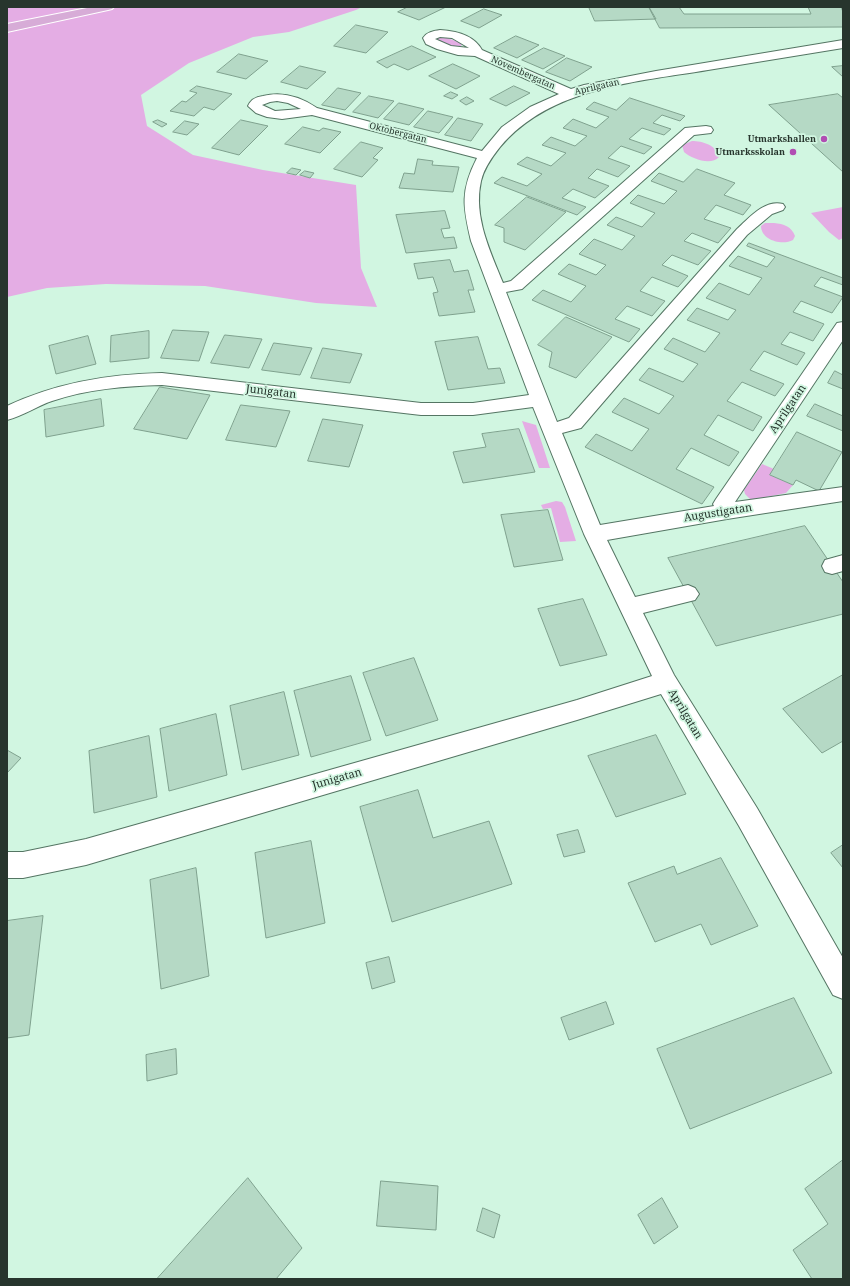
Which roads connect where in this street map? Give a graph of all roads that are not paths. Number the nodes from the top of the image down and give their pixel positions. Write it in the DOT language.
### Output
graph roads {
  1 [pos="58,7"];
  2 [pos="108,7"];
  3 [pos="7,18"];
  4 [pos="7,28"];
  5 [pos="843,44"];
  6 [pos="477,52"];
  7 [pos="570,94"];
  8 [pos="312,111"];
  9 [pos="706,130"];
  10 [pos="485,156"];
  11 [pos="778,207"];
  12 [pos="497,289"];
  13 [pos="843,327"];
  14 [pos="540,400"];
  15 [pos="7,414"];
  16 [pos="551,430"];
  17 [pos="840,500"];
  18 [pos="727,511"];
  19 [pos="594,534"];
  20 [pos="688,594"];
  21 [pos="630,607"];
  22 [pos="666,682"];
  23 [pos="7,865"];
  24 [pos="843,985"];
  1 -- 3 [label="main road"];
  2 -- 4 [label="main road"];
  5 -- 7 [label="street, Aprilgatan"];
  6 -- 7 [label="street, Novembergatan"];
  7 -- 10 [label="street, Aprilgatan"];
  8 -- 10 [label="street, Oktobergatan"];
  9 -- 12 [label="street"];
  10 -- 12 [label="street, Aprilgatan"];
  11 -- 16 [label="street"];
  12 -- 14 [label="street, Aprilgatan"];
  13 -- 18 [label="street, Aprilgatan"];
  14 -- 15 [label="street, Junigatan"];
  14 -- 16 [label="street, Aprilgatan"];
  16 -- 19 [label="street, Aprilgatan"];
  17 -- 18 [label="street, Augustigatan"];
  18 -- 19 [label="street, Augustigatan"];
  19 -- 21 [label="street, Aprilgatan"];
  20 -- 21 [label="street"];
  21 -- 22 [label="street, Aprilgatan"];
  22 -- 23 [label="street, Junigatan"];
  22 -- 24 [label="street, Aprilgatan"];
}
